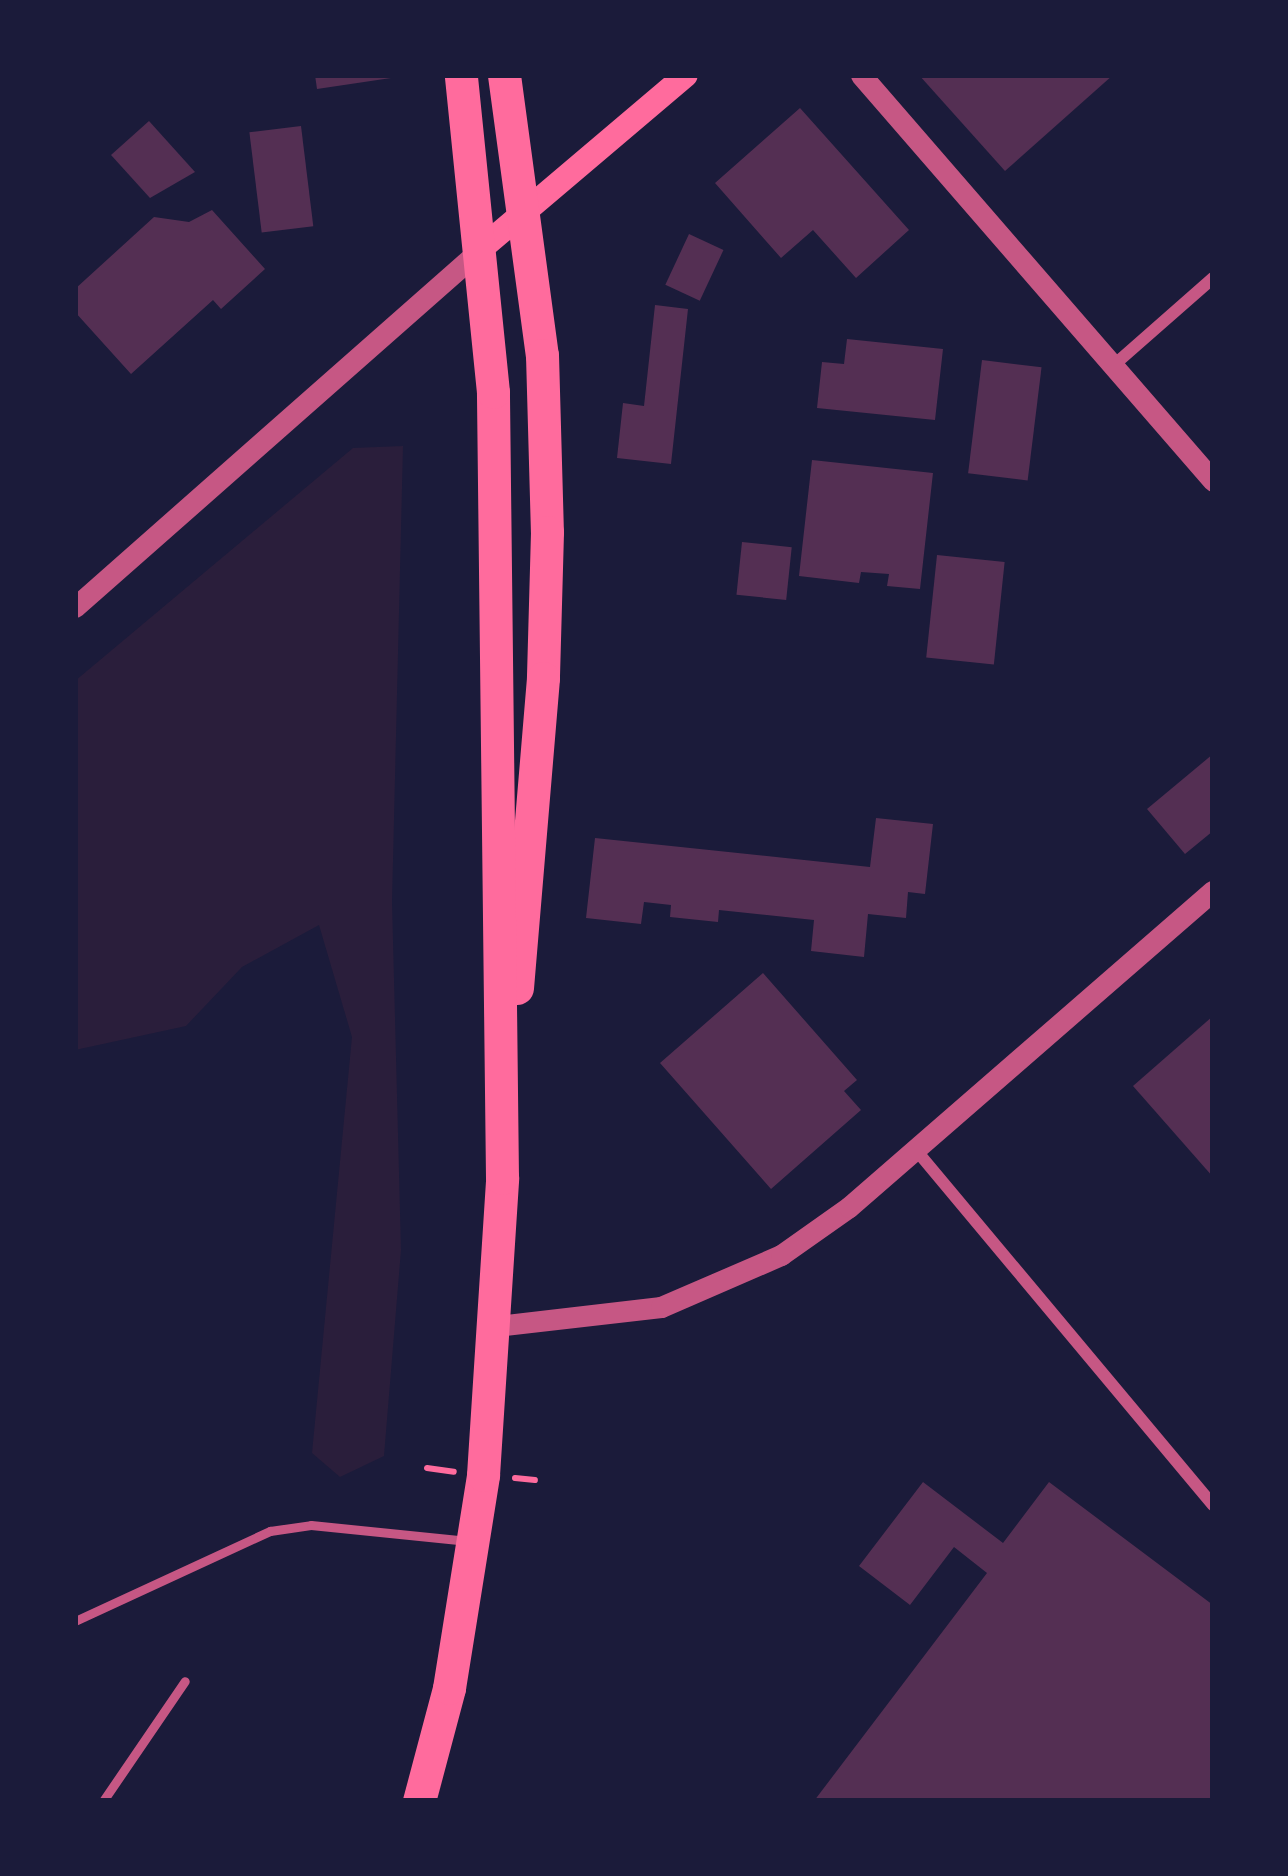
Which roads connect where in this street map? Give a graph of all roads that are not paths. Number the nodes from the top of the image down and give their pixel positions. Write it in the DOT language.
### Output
graph roads {
  1 [pos="461,75"];
  2 [pos="504,75"];
  3 [pos="686,75"];
  4 [pos="861,75"];
  5 [pos="523,211"];
  6 [pos="482,248"];
  7 [pos="1213,278"];
  8 [pos="1114,365"];
  9 [pos="1213,481"];
  10 [pos="75,607"];
  11 [pos="1213,891"];
  12 [pos="916,1150"];
  13 [pos="502,1178"];
  14 [pos="497,1326"];
  15 [pos="1213,1505"];
  16 [pos="474,1542"];
  17 [pos="75,1621"];
  18 [pos="185,1682"];
  19 [pos="104,1801"];
  20 [pos="419,1801"];
  1 -- 6 [label="highway"];
  2 -- 5 [label="highway"];
  3 -- 5 [label="main road"];
  4 -- 8 [label="street"];
  5 -- 6 [label="main road"];
  5 -- 13 [label="highway"];
  6 -- 10 [label="street"];
  6 -- 13 [label="highway"];
  7 -- 8 [label="street"];
  8 -- 9 [label="street"];
  11 -- 12 [label="street"];
  12 -- 14 [label="street"];
  12 -- 15 [label="street"];
  13 -- 14 [label="highway"];
  14 -- 16 [label="highway"];
  16 -- 17 [label="lane"];
  16 -- 20 [label="highway"];
  18 -- 19 [label="lane"];
}
